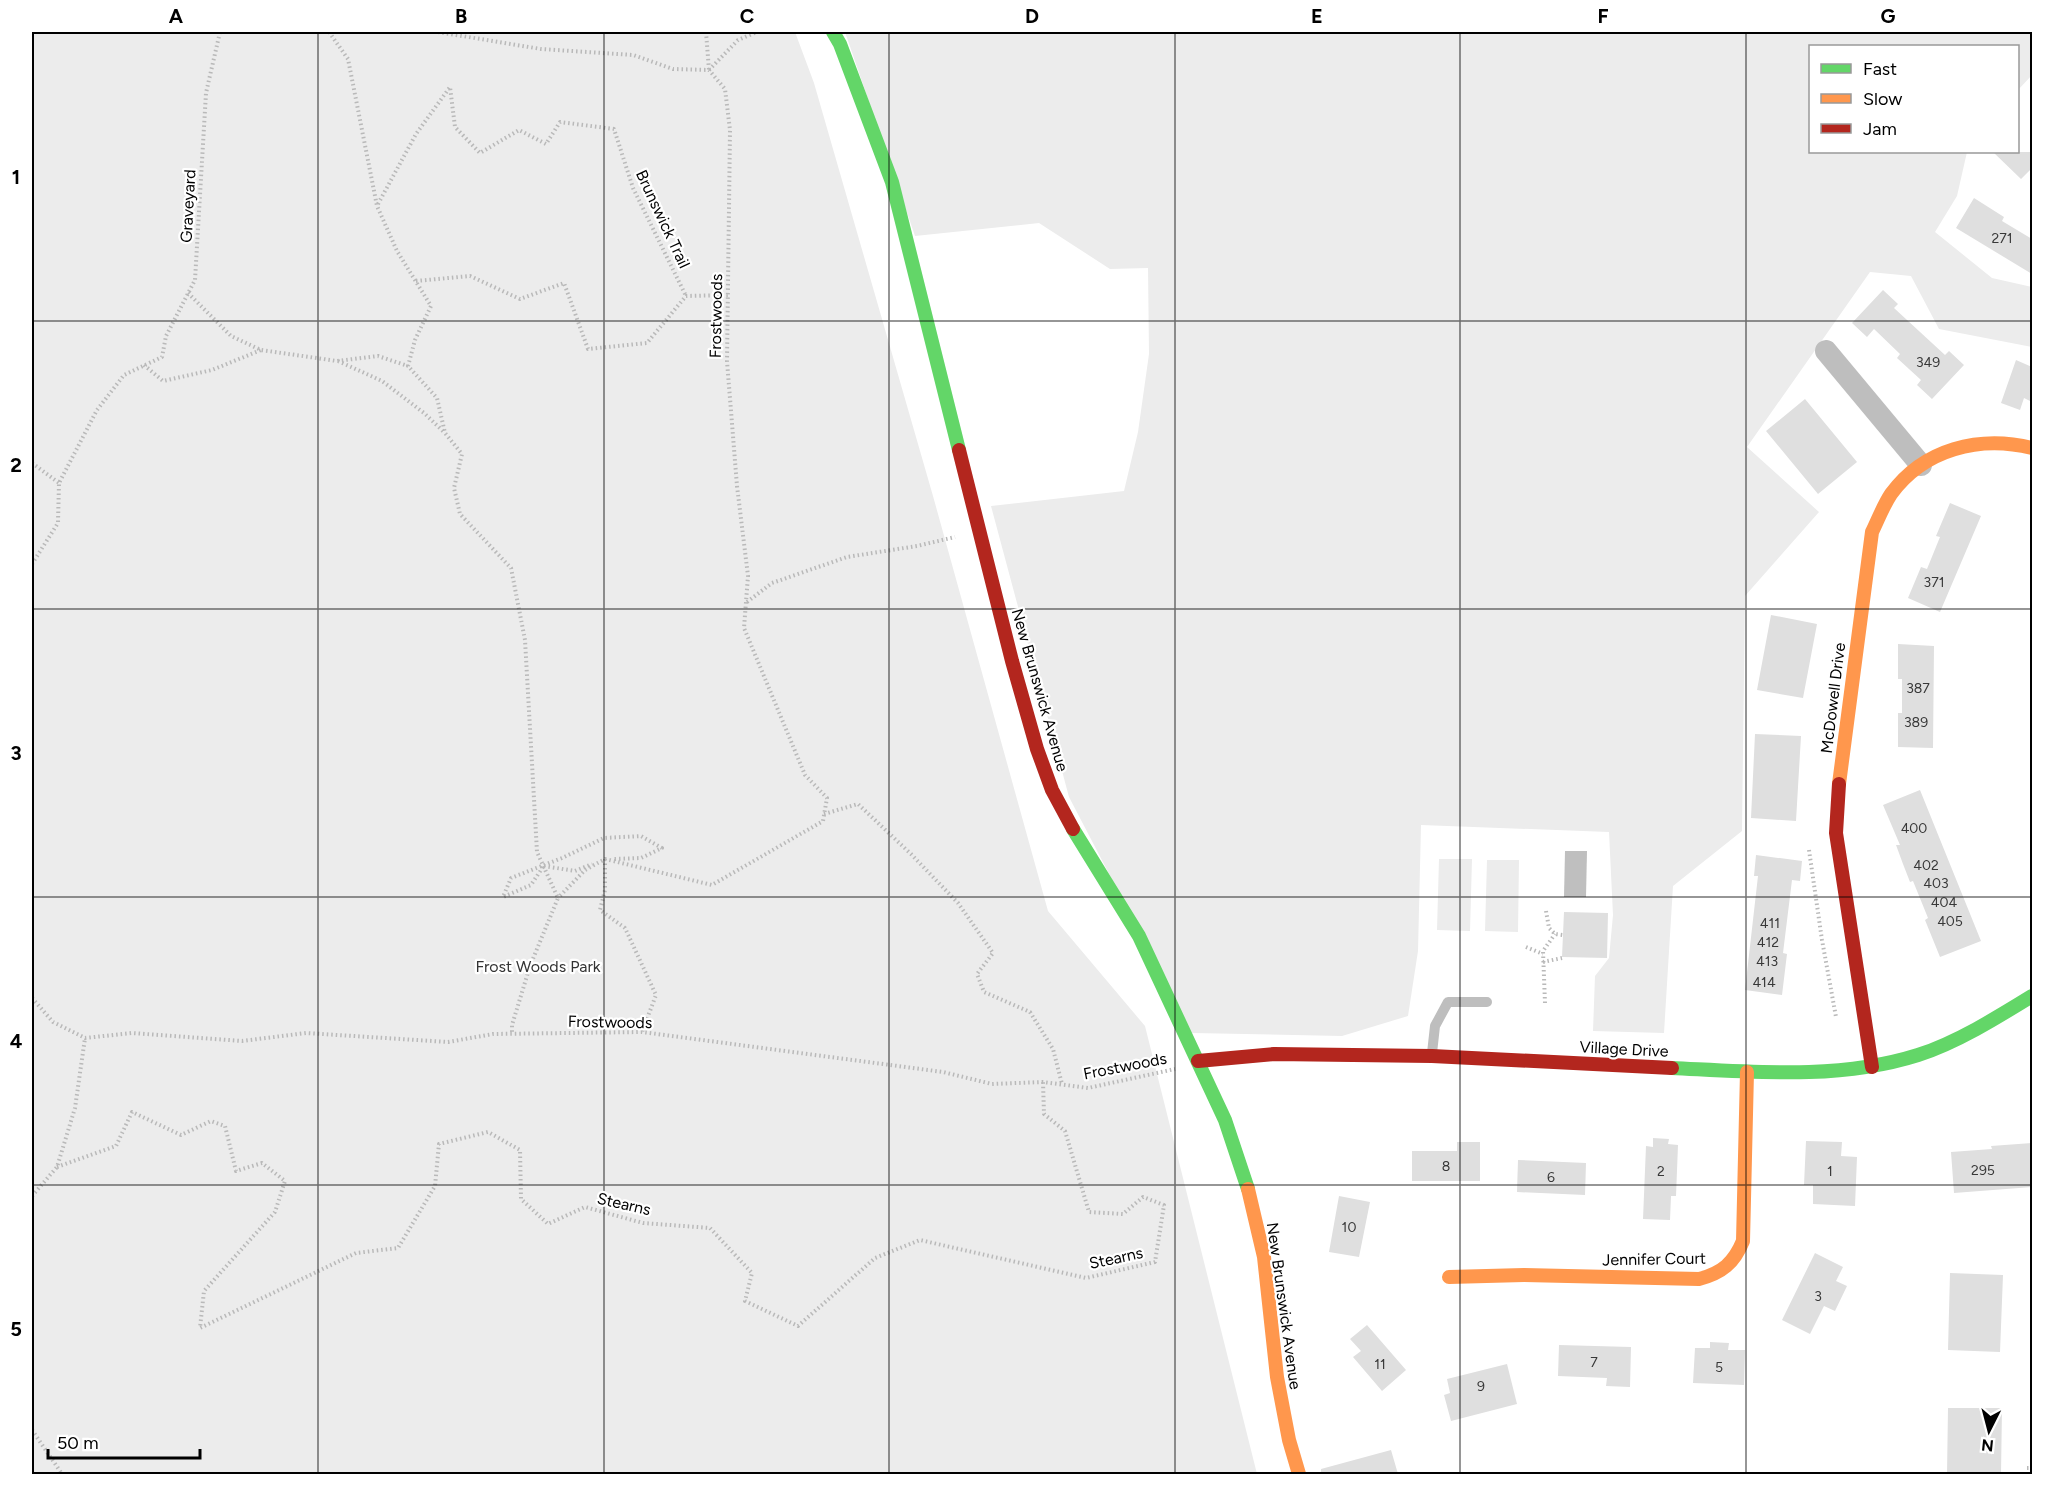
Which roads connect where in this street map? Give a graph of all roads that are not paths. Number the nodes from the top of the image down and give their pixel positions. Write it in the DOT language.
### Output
graph roads {
  1 [pos="833,32"];
  2 [pos="1826,351"];
  3 [pos="2032,447"];
  4 [pos="1921,465"];
  5 [pos="2032,996"];
  6 [pos="1486,1002"];
  7 [pos="1432,1056"];
  8 [pos="1198,1062"];
  9 [pos="1872,1067"];
  10 [pos="1747,1072"];
  11 [pos="1449,1277"];
  12 [pos="1299,1474"];
  1 -- 8 [label="street, New Brunswick Avenue"];
  2 -- 4 [label="street"];
  3 -- 4 [label="street, McDowell Drive"];
  4 -- 9 [label="street, McDowell Drive"];
  5 -- 9 [label="street, Village Drive"];
  6 -- 7 [label="lane"];
  7 -- 8 [label="street, Village Drive"];
  7 -- 10 [label="street, Village Drive"];
  8 -- 12 [label="street, New Brunswick Avenue"];
  9 -- 10 [label="street, Village Drive"];
  10 -- 11 [label="street, Jennifer Court"];
}
